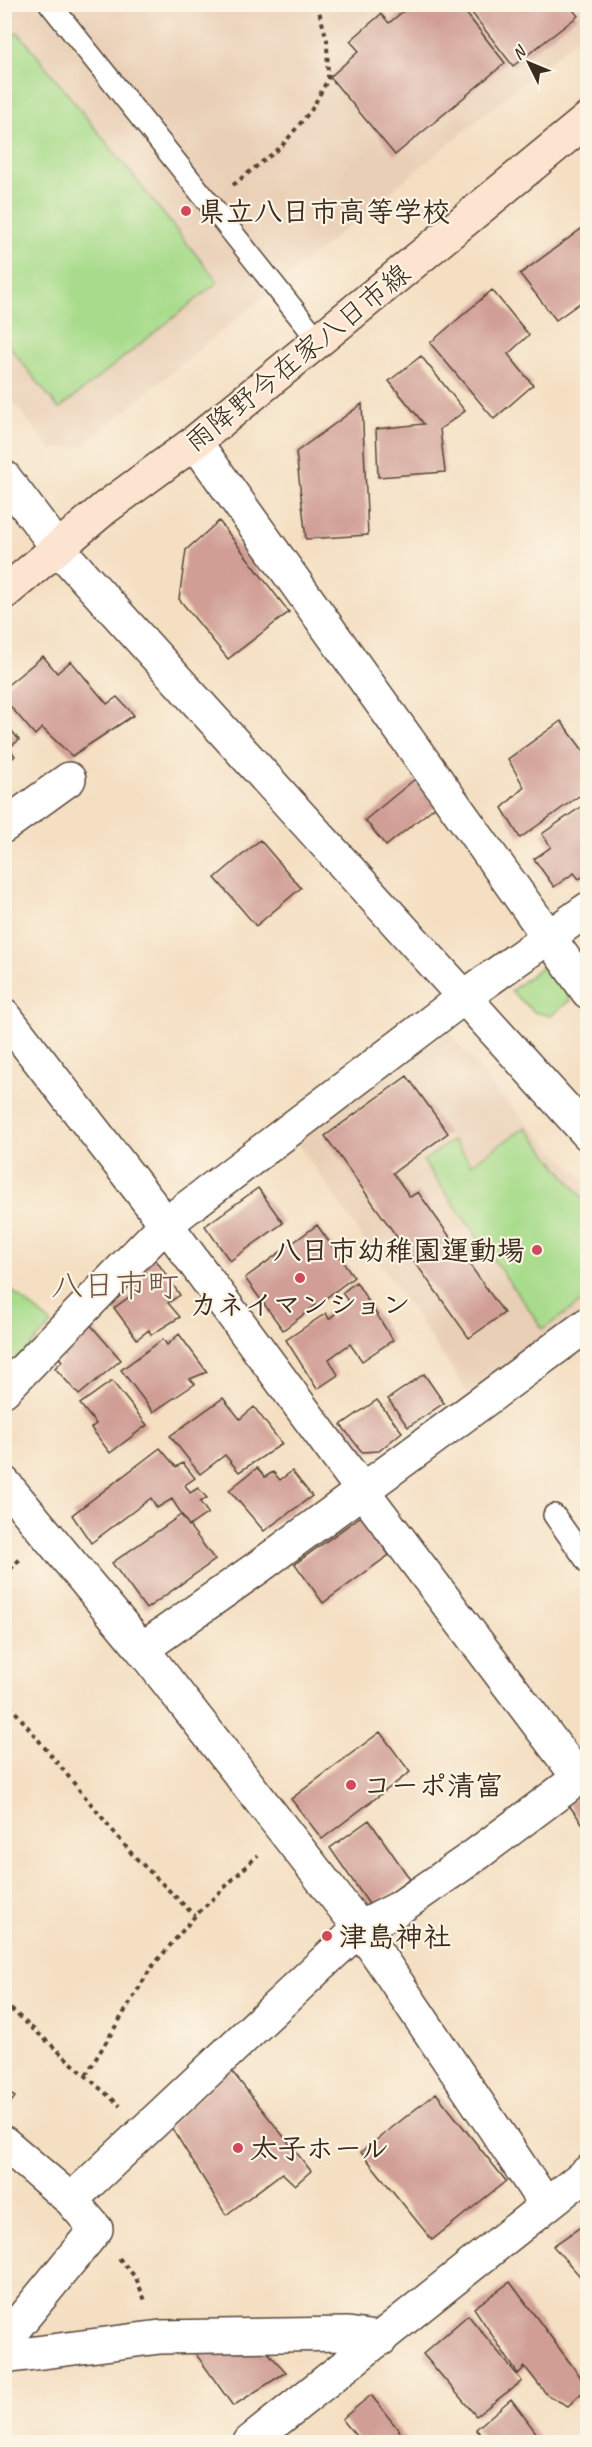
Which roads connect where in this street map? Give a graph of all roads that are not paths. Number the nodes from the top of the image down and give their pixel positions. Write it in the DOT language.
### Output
graph roads {
  1 [pos="50,4"];
  2 [pos="588,119"];
  3 [pos="318,340"];
  4 [pos="195,442"];
  5 [pos="4,477"];
  6 [pos="57,547"];
  7 [pos="4,593"];
  8 [pos="69,779"];
  9 [pos="4,826"];
  10 [pos="588,909"];
  11 [pos="550,938"];
  12 [pos="588,992"];
  13 [pos="464,997"];
  14 [pos="4,1015"];
  15 [pos="588,1134"];
  16 [pos="166,1224"];
  17 [pos="588,1324"];
  18 [pos="4,1389"];
  19 [pos="4,1483"];
  20 [pos="362,1491"];
  21 [pos="554,1515"];
  22 [pos="588,1563"];
  23 [pos="142,1649"];
  24 [pos="583,1775"];
  25 [pos="360,1928"];
  26 [pos="4,2143"];
  27 [pos="588,2172"];
  28 [pos="71,2199"];
  29 [pos="546,2205"];
  30 [pos="381,2339"];
  31 [pos="4,2341"];
  32 [pos="4,2356"];
  33 [pos="250,2442"];
  1 -- 3 [label="lane"];
  2 -- 3 [label="main road, 雨降野今在家八日市線"];
  3 -- 4 [label="main road, 雨降野今在家八日市線"];
  4 -- 6 [label="main road, 雨降野今在家八日市線"];
  4 -- 11 [label="street"];
  5 -- 6 [label="street"];
  6 -- 7 [label="main road, 雨降野今在家八日市線"];
  6 -- 13 [label="street"];
  8 -- 9 [label="street"];
  10 -- 11 [label="street"];
  11 -- 12 [label="street"];
  11 -- 13 [label="street"];
  13 -- 15 [label="street"];
  13 -- 16 [label="street"];
  14 -- 16 [label="street"];
  16 -- 18 [label="street"];
  16 -- 20 [label="street"];
  17 -- 20 [label="street"];
  19 -- 23 [label="street"];
  20 -- 23 [label="street"];
  20 -- 24 [label="street"];
  21 -- 22 [label="lane"];
  23 -- 25 [label="street"];
  24 -- 25 [label="street"];
  25 -- 28 [label="street"];
  25 -- 29 [label="street"];
  26 -- 28 [label="street"];
  27 -- 29 [label="street"];
  28 -- 31 [label="street"];
  29 -- 30 [label="street"];
  30 -- 32 [label="street"];
  30 -- 33 [label="street"];
}
